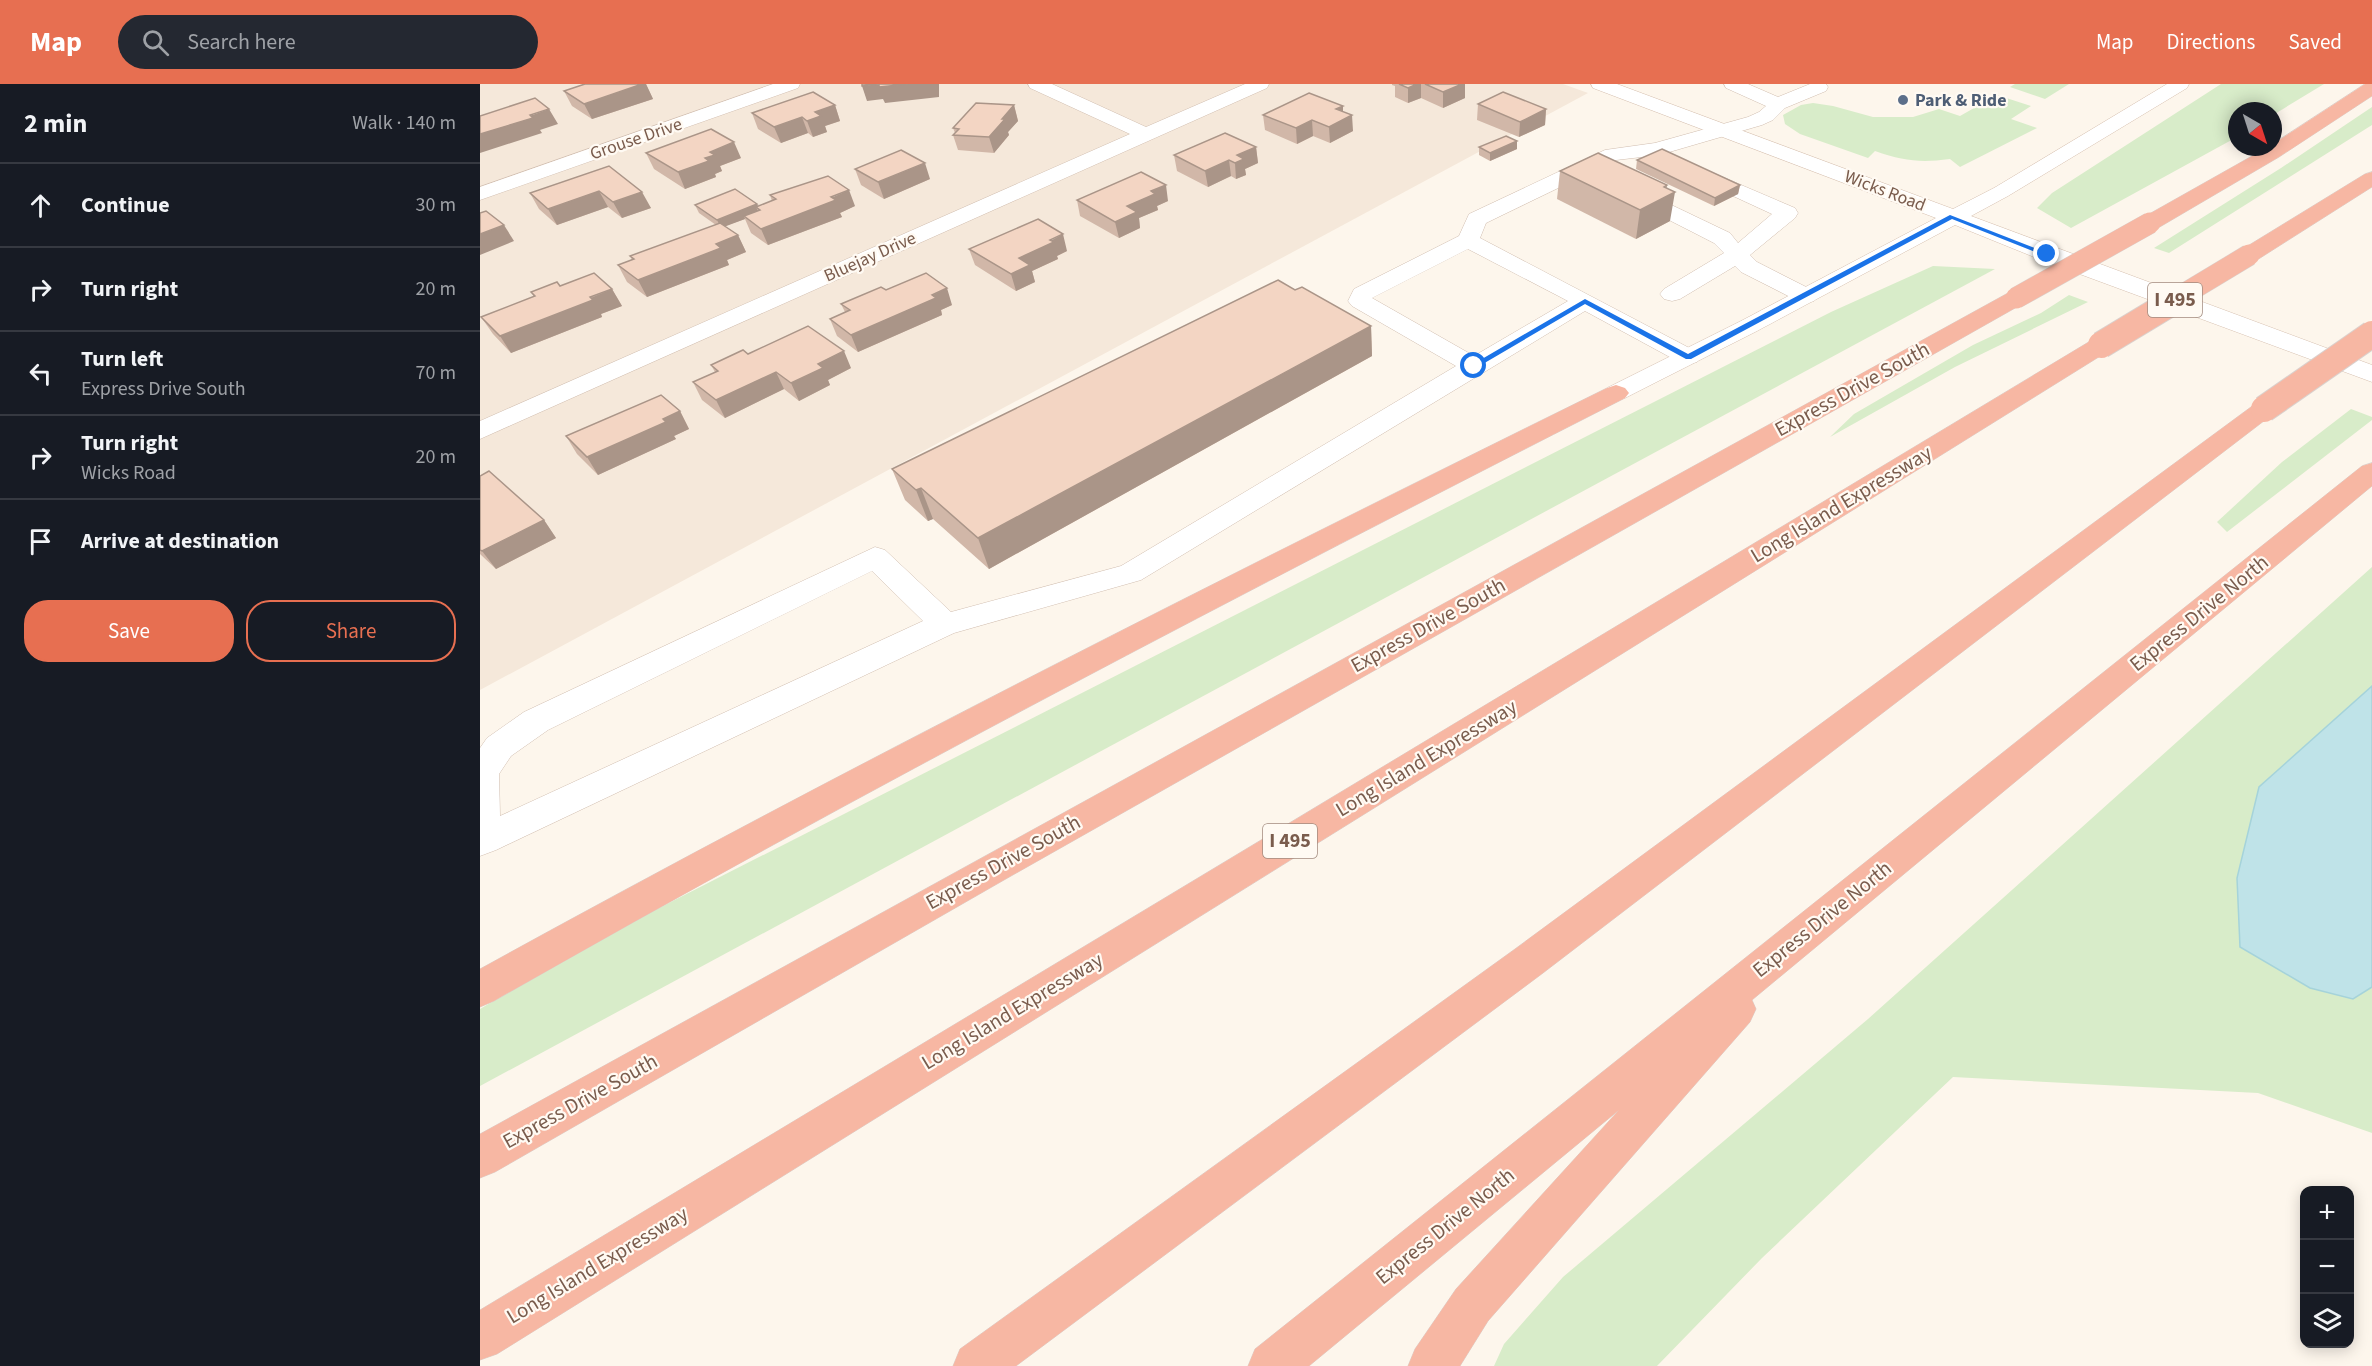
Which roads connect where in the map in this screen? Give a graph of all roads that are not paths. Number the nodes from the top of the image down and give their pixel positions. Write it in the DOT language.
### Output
graph roads {
  1 [pos="791,84"];
  2 [pos="1037,84"];
  3 [pos="1260,84"];
  4 [pos="1600,84"];
  5 [pos="1732,84"];
  6 [pos="2180,84"];
  7 [pos="1819,87"];
  8 [pos="2372,88"];
  9 [pos="1778,104"];
  10 [pos="1724,130"];
  11 [pos="1145,134"];
  12 [pos="1648,150"];
  13 [pos="1581,169"];
  14 [pos="2372,178"];
  15 [pos="480,194"];
  16 [pos="1952,217"];
  17 [pos="1468,240"];
  18 [pos="1737,255"];
  19 [pos="1672,294"];
  20 [pos="1806,296"];
  21 [pos="1585,301"];
  22 [pos="2372,334"];
  23 [pos="1688,357"];
  24 [pos="1474,366"];
  25 [pos="2372,374"];
  26 [pos="1616,393"];
  27 [pos="480,431"];
  28 [pos="2372,472"];
  29 [pos="945,624"];
  30 [pos="481,840"];
  31 [pos="1805,932"];
  32 [pos="480,989"];
  33 [pos="480,1157"];
  34 [pos="480,1337"];
  35 [pos="977,1366"];
  36 [pos="1272,1366"];
  37 [pos="1432,1366"];
  1 -- 15 [label="main road, Grouse Drive"];
  2 -- 11 [label="main road"];
  3 -- 11 [label="main road, Bluejay Drive"];
  4 -- 10 [label="main road, Wicks Road"];
  5 -- 9 [label="main road"];
  6 -- 16 [label="main road"];
  7 -- 9 [label="main road"];
  8 -- 33 [label="highway, Express Drive South, bridge"];
  9 -- 10 [label="main road"];
  10 -- 12 [label="main road"];
  10 -- 16 [label="main road, Wicks Road"];
  11 -- 27 [label="main road, Bluejay Drive"];
  12 -- 13 [label="main road"];
  12 -- 18 [label="main road"];
  13 -- 17 [label="main road"];
  13 -- 18 [label="main road"];
  14 -- 34 [label="highway, Long Island Expressway / I 495, bridge"];
  16 -- 20 [label="main road"];
  16 -- 25 [label="main road, Wicks Road"];
  17 -- 21 [label="main road"];
  17 -- 24 [label="main road"];
  18 -- 19 [label="main road"];
  18 -- 20 [label="main road"];
  20 -- 23 [label="main road"];
  21 -- 23 [label="main road"];
  21 -- 24 [label="main road"];
  22 -- 35 [label="highway, bridge"];
  23 -- 26 [label="main road"];
  24 -- 29 [label="main road"];
  26 -- 32 [label="highway"];
  28 -- 31 [label="highway, Express Drive North"];
  29 -- 30 [label="main road"];
  29 -- 30 [label="main road"];
  31 -- 36 [label="highway, Express Drive North"];
  31 -- 37 [label="highway"];
}
